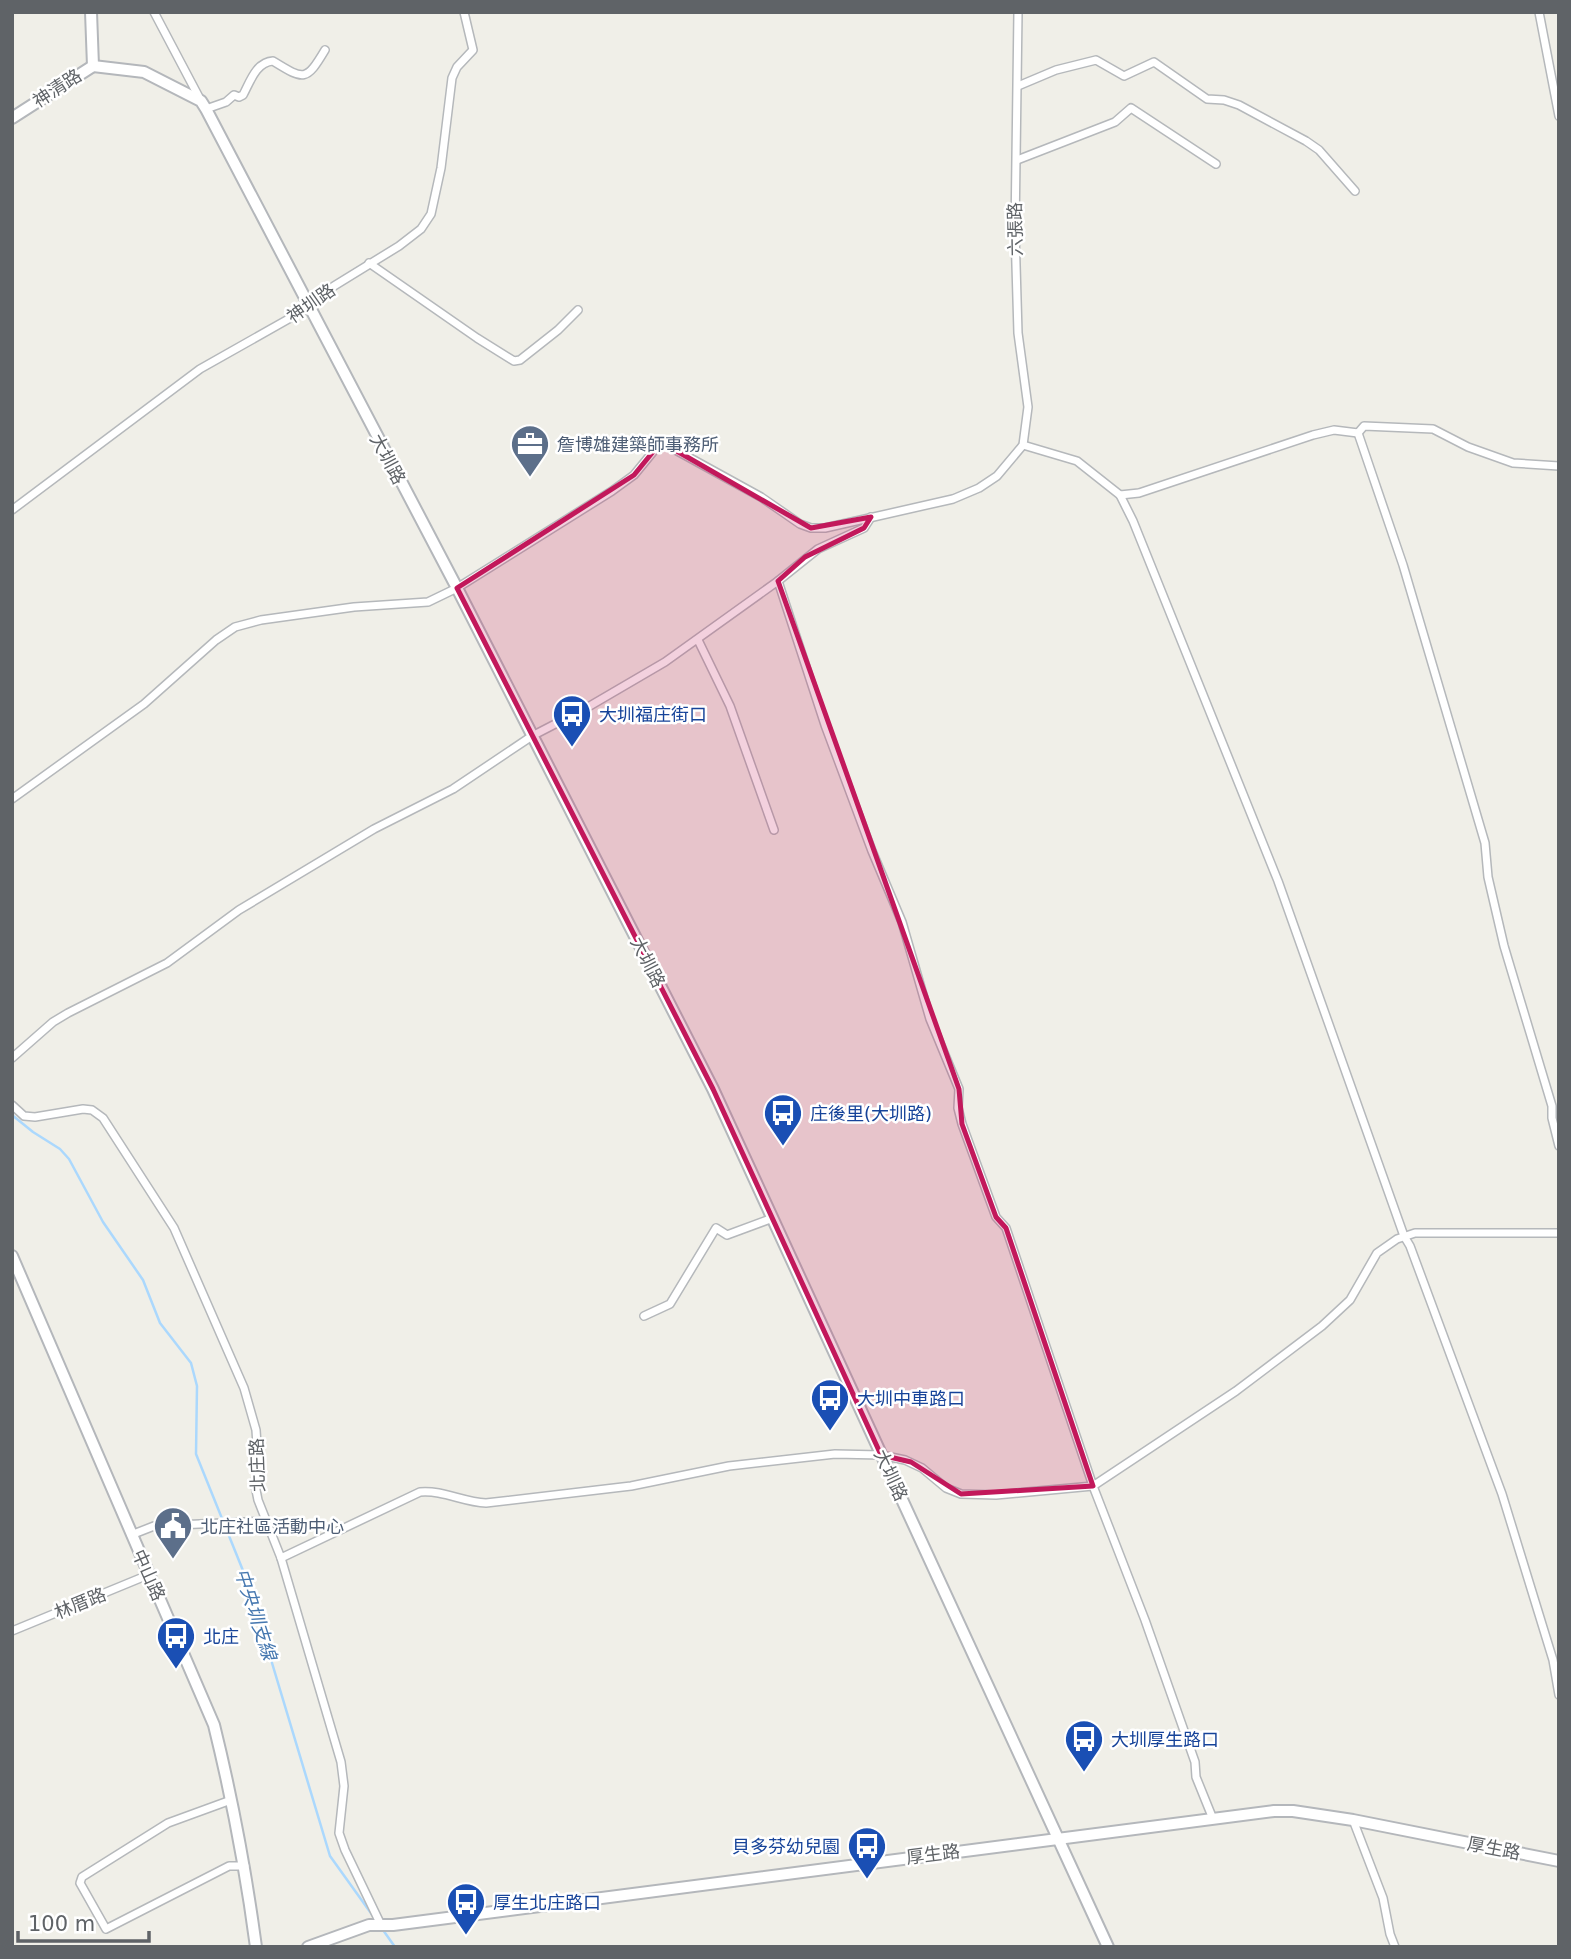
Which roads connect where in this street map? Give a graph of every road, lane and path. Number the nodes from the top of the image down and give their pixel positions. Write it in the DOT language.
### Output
graph roads {
  1 [pos="92,12"];
  2 [pos="154,12"];
  3 [pos="464,12"];
  4 [pos="1018,12"];
  5 [pos="1539,12"];
  6 [pos="326,50"];
  7 [pos="93,66"];
  8 [pos="1018,86"];
  9 [pos="204,105"];
  10 [pos="1559,116"];
  11 [pos="12,118"];
  12 [pos="1017,160"];
  13 [pos="1216,164"];
  14 [pos="1355,191"];
  15 [pos="369,263"];
  16 [pos="308,308"];
  17 [pos="578,310"];
  18 [pos="1358,433"];
  19 [pos="1023,445"];
  20 [pos="1559,466"];
  21 [pos="1120,495"];
  22 [pos="12,510"];
  23 [pos="871,517"];
  24 [pos="778,582"];
  25 [pos="457,588"];
  26 [pos="698,640"];
  27 [pos="532,736"];
  28 [pos="12,800"];
  29 [pos="775,830"];
  30 [pos="12,1058"];
  31 [pos="12,1105"];
  32 [pos="1559,1146"];
  33 [pos="773,1218"];
  34 [pos="1559,1233"];
  35 [pos="1404,1236"];
  36 [pos="12,1256"];
  37 [pos="644,1316"];
  38 [pos="881,1455"];
  39 [pos="1093,1486"];
  40 [pos="267,1521"];
  41 [pos="131,1535"];
  42 [pos="281,1558"];
  43 [pos="148,1575"];
  44 [pos="12,1631"];
  45 [pos="1559,1695"];
  46 [pos="231,1800"];
  47 [pos="1213,1819"];
  48 [pos="1353,1820"];
  49 [pos="1059,1838"];
  50 [pos="1559,1861"];
  51 [pos="245,1866"];
  52 [pos="381,1925"];
  53 [pos="257,1947"];
  54 [pos="308,1947"];
  55 [pos="1108,1947"];
  56 [pos="1395,1947"];
  1 -- 7 [label="street, 神清路"];
  2 -- 9 [label="street"];
  3 -- 15 [label="street, 神圳路"];
  4 -- 8 [label="street, 六張路"];
  5 -- 10 [label="street"];
  6 -- 9 [label="street"];
  7 -- 9 [label="street"];
  7 -- 11 [label="street, 神清路"];
  8 -- 12 [label="street, 六張路"];
  8 -- 14 [label="street"];
  9 -- 16 [label="street, 大圳路"];
  12 -- 13 [label="street"];
  12 -- 19 [label="street, 六張路"];
  15 -- 16 [label="street, 神圳路"];
  15 -- 17 [label="street"];
  16 -- 22 [label="street, 神圳路"];
  16 -- 25 [label="street, 大圳路"];
  18 -- 20 [label="street"];
  18 -- 21 [label="street"];
  18 -- 32 [label="street"];
  19 -- 21 [label="street"];
  19 -- 23 [label="street"];
  21 -- 35 [label="street"];
  23 -- 24 [label="street"];
  23 -- 25 [label="street"];
  24 -- 26 [label="street"];
  24 -- 39 [label="street"];
  25 -- 27 [label="street, 大圳路"];
  25 -- 28 [label="street"];
  26 -- 27 [label="street"];
  26 -- 29 [label="street"];
  27 -- 30 [label="street"];
  27 -- 33 [label="street, 大圳路"];
  31 -- 40 [label="street, 北庄路"];
  33 -- 37 [label="street"];
  33 -- 38 [label="street, 大圳路"];
  34 -- 35 [label="street"];
  35 -- 39 [label="street"];
  35 -- 45 [label="street"];
  36 -- 41 [label="street, 中山路"];
  38 -- 39 [label="street"];
  38 -- 42 [label="street"];
  38 -- 49 [label="street, 大圳路"];
  39 -- 47 [label="street"];
  40 -- 41 [label="street"];
  40 -- 42 [label="street, 北庄路"];
  41 -- 43 [label="street, 中山路"];
  42 -- 52 [label="street, 北庄路"];
  43 -- 44 [label="street, 林厝路"];
  43 -- 46 [label="street, 中山路"];
  46 -- 51 [label="street, 中山路"];
  46 -- 51 [label="street"];
  47 -- 48 [label="street, 厚生路"];
  47 -- 49 [label="street, 厚生路"];
  48 -- 50 [label="street, 厚生路"];
  48 -- 56 [label="street"];
  49 -- 52 [label="street, 厚生路"];
  49 -- 55 [label="street, 大圳路"];
  51 -- 53 [label="street, 中山路"];
  52 -- 54 [label="street, 厚生路"];
}
